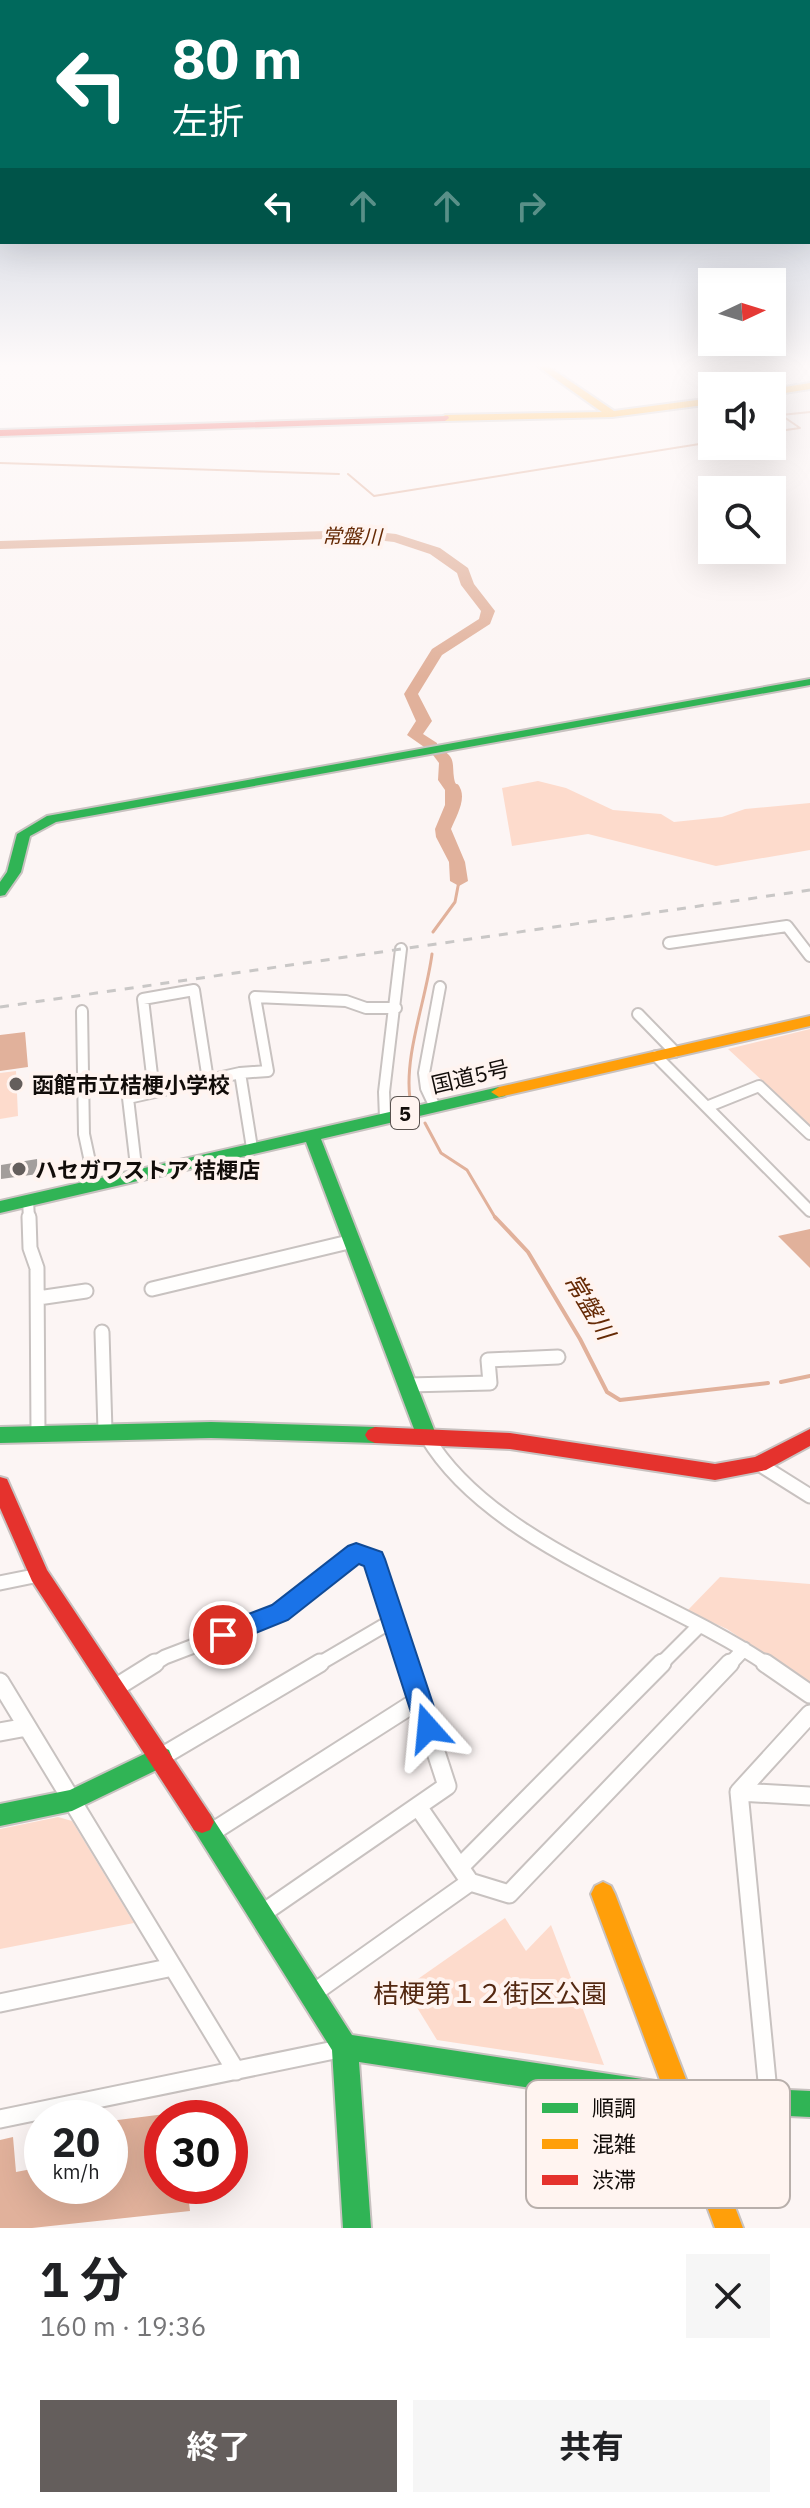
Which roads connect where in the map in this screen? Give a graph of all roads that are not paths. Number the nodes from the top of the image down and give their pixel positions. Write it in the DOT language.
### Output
graph roads {
  1 [pos="810,682"];
  2 [pos="0,892"];
  3 [pos="669,943"];
  4 [pos="401,949"];
  5 [pos="810,956"];
  6 [pos="440,987"];
  7 [pos="396,1008"];
  8 [pos="82,1011"];
  9 [pos="638,1014"];
  10 [pos="810,1021"];
  11 [pos="675,1052"];
  12 [pos="656,1056"];
  13 [pos="240,1073"];
  14 [pos="208,1080"];
  15 [pos="154,1092"];
  16 [pos="709,1106"];
  17 [pos="435,1107"];
  18 [pos="385,1118"];
  19 [pos="311,1134"];
  20 [pos="810,1134"];
  21 [pos="252,1148"];
  22 [pos="137,1175"];
  23 [pos="95,1185"];
  24 [pos="28,1200"];
  25 [pos="0,1207"];
  26 [pos="810,1211"];
  27 [pos="353,1241"];
  28 [pos="152,1289"];
  29 [pos="86,1291"];
  30 [pos="38,1298"];
  31 [pos="102,1332"];
  32 [pos="558,1357"];
  33 [pos="408,1385"];
  34 [pos="105,1431"];
  35 [pos="38,1434"];
  36 [pos="0,1435"];
  37 [pos="427,1437"];
  38 [pos="810,1437"];
  39 [pos="759,1464"];
  40 [pos="0,1485"];
  41 [pos="810,1496"];
  42 [pos="39,1575"];
  43 [pos="0,1583"];
  44 [pos="392,1621"];
  45 [pos="699,1626"];
  46 [pos="744,1649"];
  47 [pos="0,1682"];
  48 [pos="115,1688"];
  49 [pos="810,1694"];
  50 [pos="419,1700"];
  51 [pos="810,1714"];
  52 [pos="27,1727"];
  53 [pos="0,1732"];
  54 [pos="161,1757"];
  55 [pos="739,1792"];
  56 [pos="810,1796"];
  57 [pos="72,1800"];
  58 [pos="419,1808"];
  59 [pos="0,1815"];
  60 [pos="209,1834"];
  61 [pos="462,1865"];
  62 [pos="470,1882"];
  63 [pos="603,1894"];
  64 [pos="260,1915"];
  65 [pos="173,1967"];
  66 [pos="311,1995"];
  67 [pos="0,2003"];
  68 [pos="345,2047"];
  69 [pos="236,2071"];
  70 [pos="563,2080"];
  71 [pos="675,2080"];
  72 [pos="767,2080"];
  73 [pos="790,2103"];
  74 [pos="810,2104"];
  75 [pos="0,2119"];
  76 [pos="722,2208"];
  77 [pos="357,2228"];
  78 [pos="729,2228"];
  1 -- 2 [label="main road"];
  3 -- 5 [label="street"];
  4 -- 7 [label="street"];
  6 -- 17 [label="street"];
  7 -- 13 [label="street"];
  7 -- 18 [label="street"];
  8 -- 23 [label="street"];
  9 -- 11 [label="street"];
  10 -- 11 [label="main road, 国道5号 / 5"];
  11 -- 12 [label="main road, 国道5号 / 5"];
  12 -- 16 [label="street"];
  12 -- 17 [label="main road, 国道5号 / 5"];
  13 -- 14 [label="street"];
  13 -- 21 [label="street"];
  14 -- 15 [label="street"];
  14 -- 15 [label="street"];
  15 -- 22 [label="street"];
  16 -- 20 [label="street"];
  16 -- 26 [label="street"];
  17 -- 18 [label="main road, 国道5号 / 5"];
  18 -- 19 [label="main road, 国道5号 / 5"];
  19 -- 21 [label="main road, 国道5号 / 5"];
  19 -- 27 [label="main road"];
  21 -- 22 [label="main road, 国道5号 / 5"];
  22 -- 23 [label="main road, 国道5号 / 5"];
  23 -- 24 [label="main road, 国道5号 / 5"];
  24 -- 25 [label="main road, 国道5号 / 5"];
  24 -- 30 [label="street"];
  27 -- 28 [label="street"];
  27 -- 33 [label="main road"];
  29 -- 30 [label="street"];
  30 -- 35 [label="street"];
  31 -- 34 [label="street"];
  32 -- 33 [label="street"];
  33 -- 37 [label="main road"];
  34 -- 35 [label="main road"];
  34 -- 37 [label="main road"];
  35 -- 36 [label="main road"];
  37 -- 39 [label="main road"];
  37 -- 45 [label="street"];
  38 -- 39 [label="main road"];
  39 -- 41 [label="street"];
  40 -- 42 [label="main road"];
  42 -- 43 [label="street"];
  42 -- 48 [label="main road"];
  44 -- 48 [label="street"];
  44 -- 50 [label="street"];
  44 -- 54 [label="street"];
  45 -- 46 [label="street"];
  45 -- 61 [label="street"];
  46 -- 49 [label="street"];
  46 -- 62 [label="street"];
  47 -- 52 [label="street"];
  48 -- 54 [label="main road"];
  50 -- 58 [label="street"];
  50 -- 60 [label="street"];
  51 -- 55 [label="street"];
  52 -- 53 [label="street"];
  52 -- 57 [label="street"];
  54 -- 57 [label="main road"];
  54 -- 60 [label="main road"];
  55 -- 56 [label="street"];
  55 -- 72 [label="street"];
  57 -- 59 [label="main road"];
  57 -- 65 [label="street"];
  58 -- 61 [label="street"];
  58 -- 64 [label="street"];
  60 -- 64 [label="main road"];
  61 -- 62 [label="street"];
  62 -- 66 [label="street"];
  63 -- 71 [label="main road"];
  64 -- 66 [label="main road"];
  65 -- 67 [label="street"];
  65 -- 69 [label="street"];
  66 -- 68 [label="main road"];
  68 -- 69 [label="street"];
  68 -- 70 [label="main road"];
  68 -- 77 [label="main road"];
  69 -- 75 [label="street"];
  73 -- 74 [label="main road"];
  76 -- 78 [label="main road"];
}
